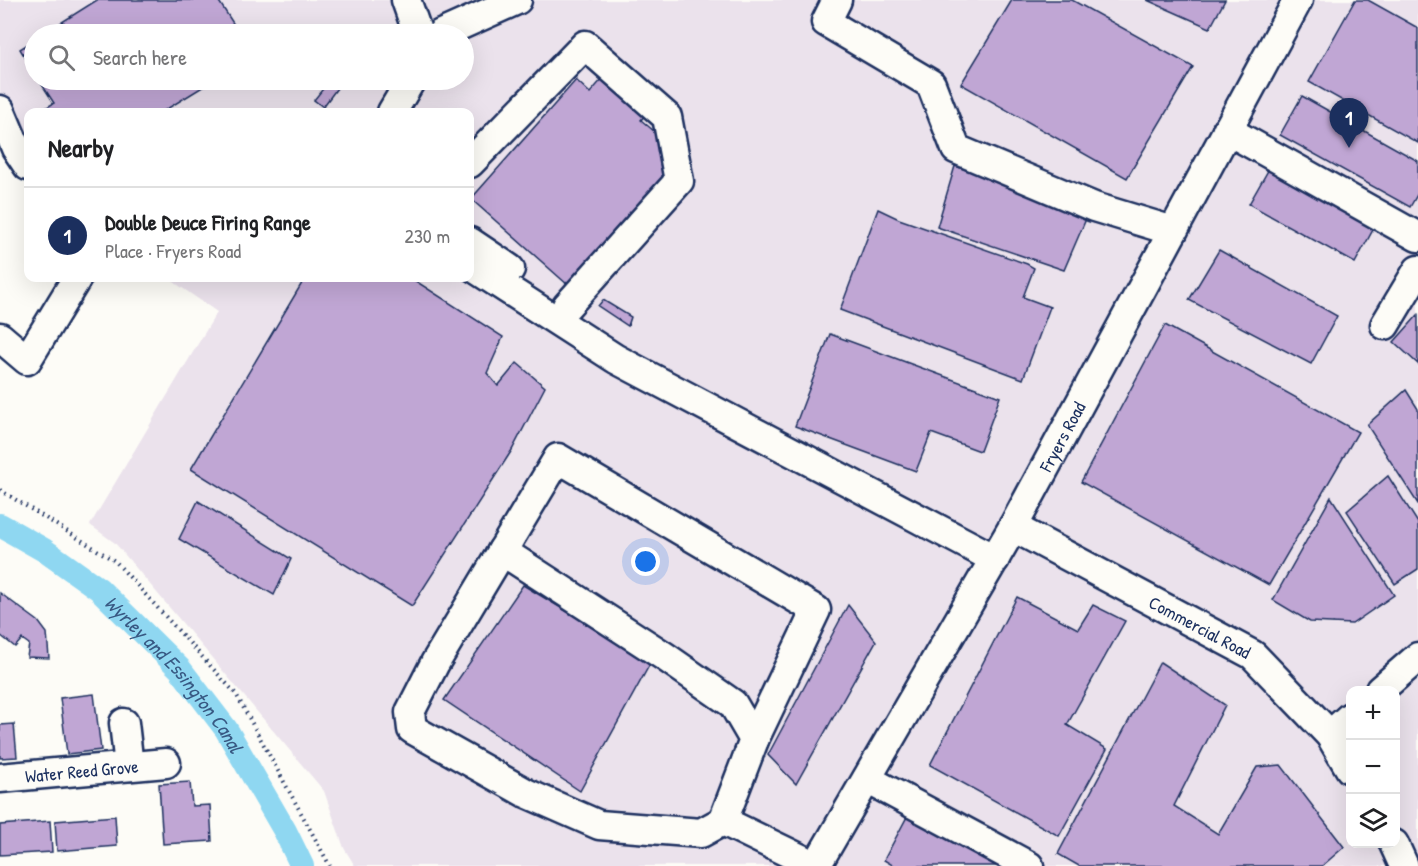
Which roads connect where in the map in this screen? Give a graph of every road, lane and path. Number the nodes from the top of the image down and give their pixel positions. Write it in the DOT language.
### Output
graph roads {
  1 [pos="406,0"];
  2 [pos="517,0"];
  3 [pos="837,0"];
  4 [pos="1298,0"];
  5 [pos="414,24"];
  6 [pos="463,24"];
  7 [pos="405,90"];
  8 [pos="394,108"];
  9 [pos="0,110"];
  10 [pos="1227,130"];
  11 [pos="15,157"];
  12 [pos="474,159"];
  13 [pos="1173,231"];
  14 [pos="1418,237"];
  15 [pos="474,245"];
  16 [pos="474,268"];
  17 [pos="1418,270"];
  18 [pos="75,282"];
  19 [pos="567,306"];
  20 [pos="1385,325"];
  21 [pos="0,338"];
  22 [pos="616,359"];
  23 [pos="0,490"];
  24 [pos="1013,527"];
  25 [pos="502,551"];
  26 [pos="994,559"];
  27 [pos="1418,657"];
  28 [pos="1385,686"];
  29 [pos="124,723"];
  30 [pos="1340,726"];
  31 [pos="754,740"];
  32 [pos="1346,752"];
  33 [pos="165,763"];
  34 [pos="129,766"];
  35 [pos="0,778"];
  36 [pos="867,779"];
  37 [pos="723,821"];
  38 [pos="1396,848"];
  39 [pos="330,866"];
  40 [pos="816,866"];
  41 [pos="1029,866"];
  42 [pos="1404,866"];
  1 -- 5 [label="street"];
  2 -- 6 [label="street"];
  3 -- 13 [label="street"];
  4 -- 10 [label="street, Fryers Road"];
  7 -- 8 [label="street"];
  9 -- 11 [label="street"];
  10 -- 13 [label="street, Fryers Road"];
  10 -- 14 [label="street"];
  12 -- 19 [label="street"];
  13 -- 24 [label="street, Fryers Road"];
  15 -- 19 [label="street"];
  16 -- 22 [label="street"];
  17 -- 20 [label="street"];
  18 -- 21 [label="street"];
  19 -- 22 [label="street"];
  22 -- 26 [label="street"];
  23 -- 39 [label="path"];
  24 -- 26 [label="street, Fryers Road"];
  24 -- 30 [label="street, Commercial Road"];
  25 -- 31 [label="street"];
  25 -- 31 [label="street"];
  25 -- 37 [label="street"];
  26 -- 36 [label="street, Fryers Road"];
  27 -- 28 [label="street"];
  29 -- 34 [label="street"];
  30 -- 32 [label="street, Commercial Road"];
  31 -- 37 [label="street"];
  33 -- 34 [label="street, Water Reed Grove"];
  34 -- 35 [label="street, Water Reed Grove"];
  36 -- 40 [label="street, Fryers Road"];
  36 -- 41 [label="street"];
  37 -- 40 [label="street"];
  38 -- 42 [label="street"];
}
